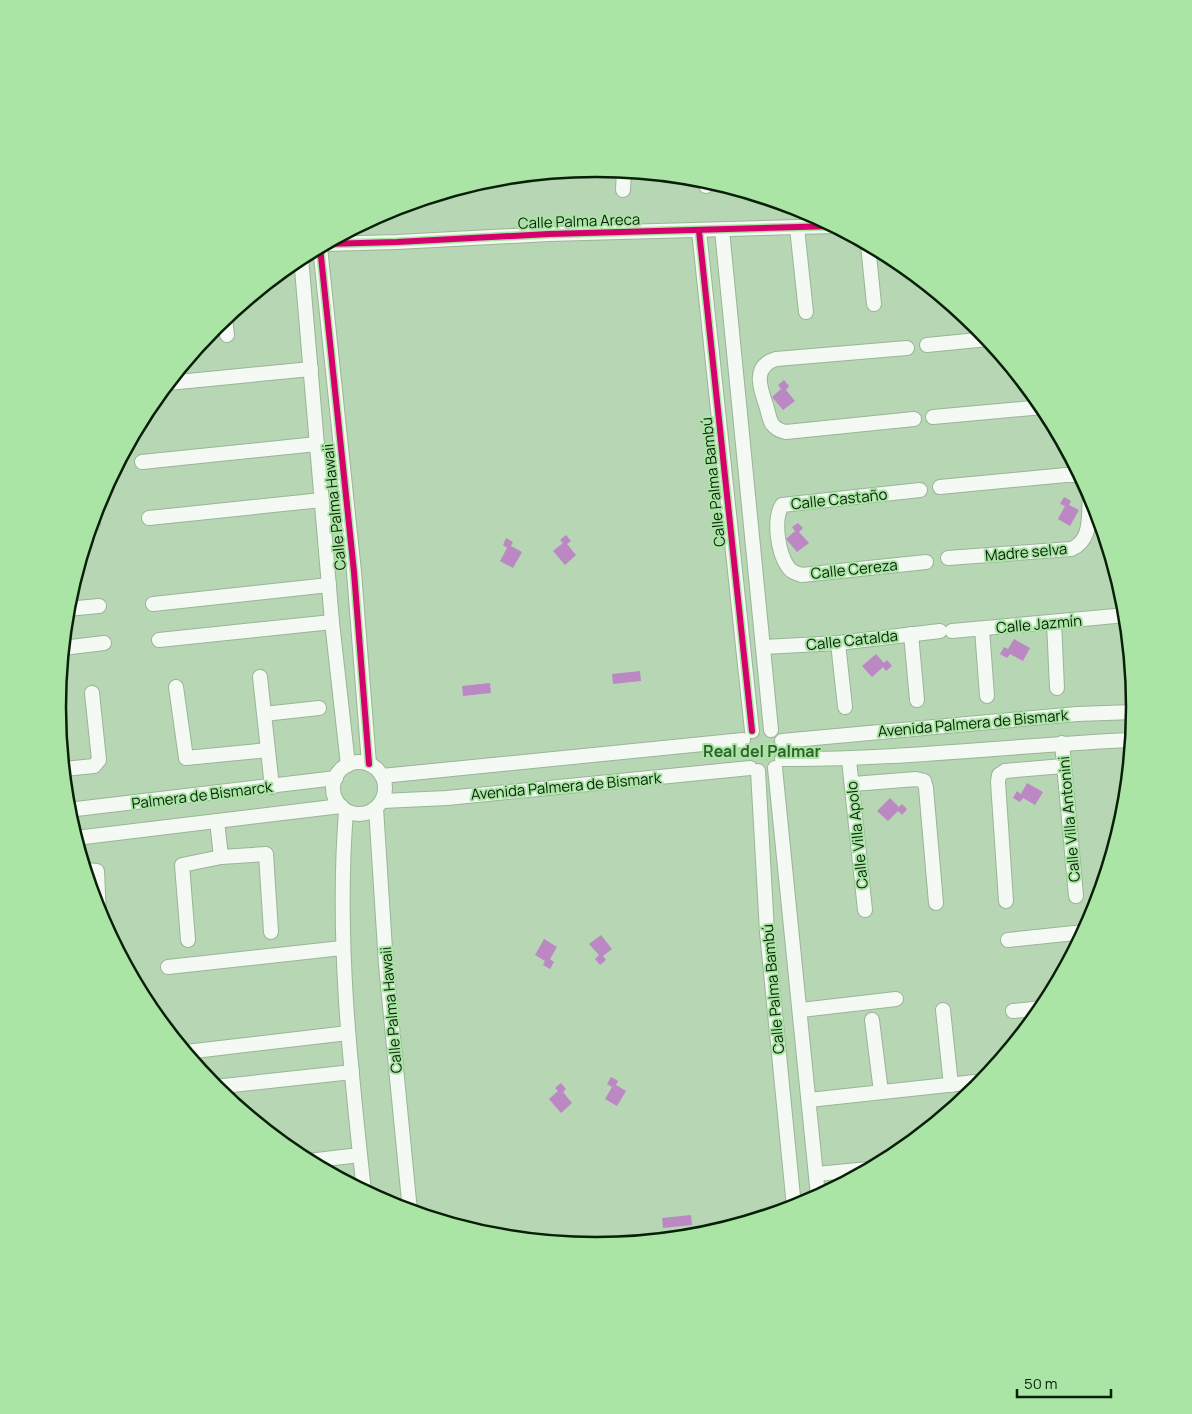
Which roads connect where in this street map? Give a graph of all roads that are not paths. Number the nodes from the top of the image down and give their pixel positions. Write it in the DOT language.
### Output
graph roads {
  1 [pos="624,178"];
  2 [pos="623,190"];
  3 [pos="818,227"];
  4 [pos="797,228"];
  5 [pos="722,230"];
  6 [pos="699,231"];
  7 [pos="339,244"];
  8 [pos="869,253"];
  9 [pos="321,255"];
  10 [pos="302,267"];
  11 [pos="874,304"];
  12 [pos="806,312"];
  13 [pos="226,327"];
  14 [pos="227,334"];
  15 [pos="978,340"];
  16 [pos="926,345"];
  17 [pos="907,348"];
  18 [pos="311,368"];
  19 [pos="179,382"];
  20 [pos="758,382"];
  21 [pos="737,384"];
  22 [pos="1032,408"];
  23 [pos="933,417"];
  24 [pos="914,419"];
  25 [pos="317,444"];
  26 [pos="142,462"];
  27 [pos="1072,476"];
  28 [pos="940,488"];
  29 [pos="920,490"];
  30 [pos="322,500"];
  31 [pos="1088,513"];
  32 [pos="149,518"];
  33 [pos="775,529"];
  34 [pos="752,531"];
  35 [pos="948,558"];
  36 [pos="926,562"];
  37 [pos="329,585"];
  38 [pos="153,604"];
  39 [pos="99,606"];
  40 [pos="75,608"];
  41 [pos="1118,617"];
  42 [pos="332,622"];
  43 [pos="1054,622"];
  44 [pos="982,629"];
  45 [pos="946,631"];
  46 [pos="911,634"];
  47 [pos="159,640"];
  48 [pos="104,643"];
  49 [pos="838,643"];
  50 [pos="70,647"];
  51 [pos="764,647"];
  52 [pos="260,678"];
  53 [pos="176,687"];
  54 [pos="1057,688"];
  55 [pos="92,693"];
  56 [pos="987,696"];
  57 [pos="917,700"];
  58 [pos="845,707"];
  59 [pos="319,708"];
  60 [pos="1126,712"];
  61 [pos="264,714"];
  62 [pos="771,730"];
  63 [pos="747,736"];
  64 [pos="1125,740"];
  65 [pos="782,741"];
  66 [pos="1062,743"];
  67 [pos="268,750"];
  68 [pos="849,760"];
  69 [pos="369,764"];
  70 [pos="779,764"];
  71 [pos="348,765"];
  72 [pos="1063,766"];
  73 [pos="70,768"];
  74 [pos="754,770"];
  75 [pos="382,776"];
  76 [pos="336,778"];
  77 [pos="853,784"];
  78 [pos="272,787"];
  79 [pos="379,805"];
  80 [pos="343,808"];
  81 [pos="76,809"];
  82 [pos="217,821"];
  83 [pos="82,837"];
  84 [pos="221,857"];
  85 [pos="92,871"];
  86 [pos="98,886"];
  87 [pos="1076,896"];
  88 [pos="1006,901"];
  89 [pos="936,903"];
  90 [pos="864,910"];
  91 [pos="271,932"];
  92 [pos="1075,933"];
  93 [pos="188,940"];
  94 [pos="1008,940"];
  95 [pos="342,948"];
  96 [pos="168,967"];
  97 [pos="896,999"];
  98 [pos="1030,1009"];
  99 [pos="801,1010"];
  100 [pos="943,1010"];
  101 [pos="1012,1011"];
  102 [pos="872,1020"];
  103 [pos="348,1033"];
  104 [pos="194,1051"];
  105 [pos="352,1072"];
  106 [pos="970,1083"];
  107 [pos="951,1085"];
  108 [pos="225,1086"];
  109 [pos="881,1092"];
  110 [pos="809,1100"];
  111 [pos="360,1155"];
  112 [pos="321,1159"];
  113 [pos="852,1171"];
  114 [pos="816,1174"];
  115 [pos="363,1183"];
  116 [pos="817,1188"];
  117 [pos="793,1198"];
  118 [pos="409,1202"];
  1 -- 2 [label="street"];
  3 -- 4 [label="street, Calle Palma Areca"];
  4 -- 5 [label="street, Calle Palma Areca"];
  4 -- 12 [label="street"];
  5 -- 6 [label="street, Calle Palma Areca"];
  5 -- 21 [label="street"];
  6 -- 7 [label="street, Calle Palma Areca"];
  6 -- 63 [label="street, Calle Palma Bambú"];
  8 -- 11 [label="street"];
  9 -- 69 [label="street, Calle Palma Hawaii"];
  10 -- 18 [label="street, Calle Palma Hawaii"];
  13 -- 14 [label="street"];
  15 -- 16 [label="street"];
  17 -- 20 [label="street"];
  18 -- 19 [label="street"];
  18 -- 25 [label="street, Calle Palma Hawaii"];
  20 -- 21 [label="street"];
  20 -- 24 [label="street"];
  21 -- 34 [label="street"];
  22 -- 23 [label="street"];
  25 -- 26 [label="street"];
  25 -- 30 [label="street, Calle Palma Hawaii"];
  27 -- 28 [label="street"];
  29 -- 33 [label="street, Calle Castaño"];
  30 -- 32 [label="street"];
  30 -- 37 [label="street, Calle Palma Hawaii"];
  31 -- 35 [label="street, Madre selva"];
  33 -- 34 [label="street"];
  33 -- 36 [label="street, Calle Cereza"];
  34 -- 51 [label="street"];
  37 -- 38 [label="street"];
  37 -- 42 [label="street, Calle Palma Hawaii"];
  39 -- 40 [label="street"];
  41 -- 43 [label="street, Calle Jazmín"];
  42 -- 47 [label="street"];
  42 -- 71 [label="street, Calle Palma Hawaii"];
  43 -- 44 [label="street, Calle Jazmín"];
  43 -- 54 [label="street"];
  44 -- 45 [label="street, Calle Jazmín"];
  44 -- 56 [label="street"];
  45 -- 46 [label="street, Calle Catalda"];
  46 -- 49 [label="street, Calle Catalda"];
  46 -- 57 [label="street"];
  48 -- 50 [label="street"];
  49 -- 51 [label="street, Calle Catalda"];
  49 -- 58 [label="street"];
  51 -- 62 [label="street"];
  52 -- 61 [label="street"];
  53 -- 67 [label="street"];
  55 -- 73 [label="street"];
  59 -- 61 [label="street"];
  60 -- 65 [label="street, Avenida Palmera de Bismark"];
  61 -- 67 [label="street"];
  62 -- 63 [label="street"];
  62 -- 65 [label="street"];
  63 -- 74 [label="street"];
  63 -- 75 [label="street, Avenida Palmera de Bismark"];
  64 -- 66 [label="street, Avenida Palmera de Bismark"];
  65 -- 70 [label="street"];
  66 -- 68 [label="street, Avenida Palmera de Bismark"];
  66 -- 72 [label="street, Calle Villa Antonini"];
  67 -- 78 [label="street"];
  68 -- 70 [label="street, Avenida Palmera de Bismark"];
  68 -- 77 [label="street, Calle Villa Apolo"];
  69 -- 71 [label="street"];
  69 -- 75 [label="street"];
  70 -- 74 [label="street"];
  70 -- 99 [label="street, Calle Palma Bambú"];
  71 -- 76 [label="street"];
  72 -- 87 [label="street, Calle Villa Antonini"];
  72 -- 88 [label="street"];
  74 -- 79 [label="street, Avenida Palmera de Bismark"];
  74 -- 117 [label="street, Calle Palma Bambú"];
  75 -- 79 [label="street"];
  76 -- 78 [label="street, Palmera de Bismarck"];
  76 -- 80 [label="street"];
  77 -- 89 [label="street"];
  77 -- 90 [label="street, Calle Villa Apolo"];
  78 -- 81 [label="street, Palmera de Bismarck"];
  79 -- 80 [label="street"];
  79 -- 118 [label="street, Calle Palma Hawaii"];
  80 -- 82 [label="street, Palmera de Bismarck"];
  80 -- 95 [label="street"];
  82 -- 83 [label="street, Palmera de Bismarck"];
  82 -- 84 [label="street"];
  84 -- 91 [label="street"];
  84 -- 93 [label="street"];
  85 -- 86 [label="street"];
  92 -- 94 [label="street"];
  95 -- 96 [label="street"];
  95 -- 103 [label="street"];
  97 -- 99 [label="street"];
  98 -- 101 [label="street"];
  99 -- 110 [label="street, Calle Palma Bambú"];
  100 -- 107 [label="street"];
  102 -- 109 [label="street"];
  103 -- 104 [label="street"];
  103 -- 105 [label="street"];
  105 -- 108 [label="street"];
  105 -- 111 [label="street"];
  106 -- 107 [label="street"];
  107 -- 109 [label="street"];
  109 -- 110 [label="street"];
  110 -- 114 [label="street, Calle Palma Bambú"];
  111 -- 112 [label="street"];
  111 -- 115 [label="street"];
  113 -- 114 [label="street"];
  114 -- 116 [label="street, Calle Palma Bambú"];
}
